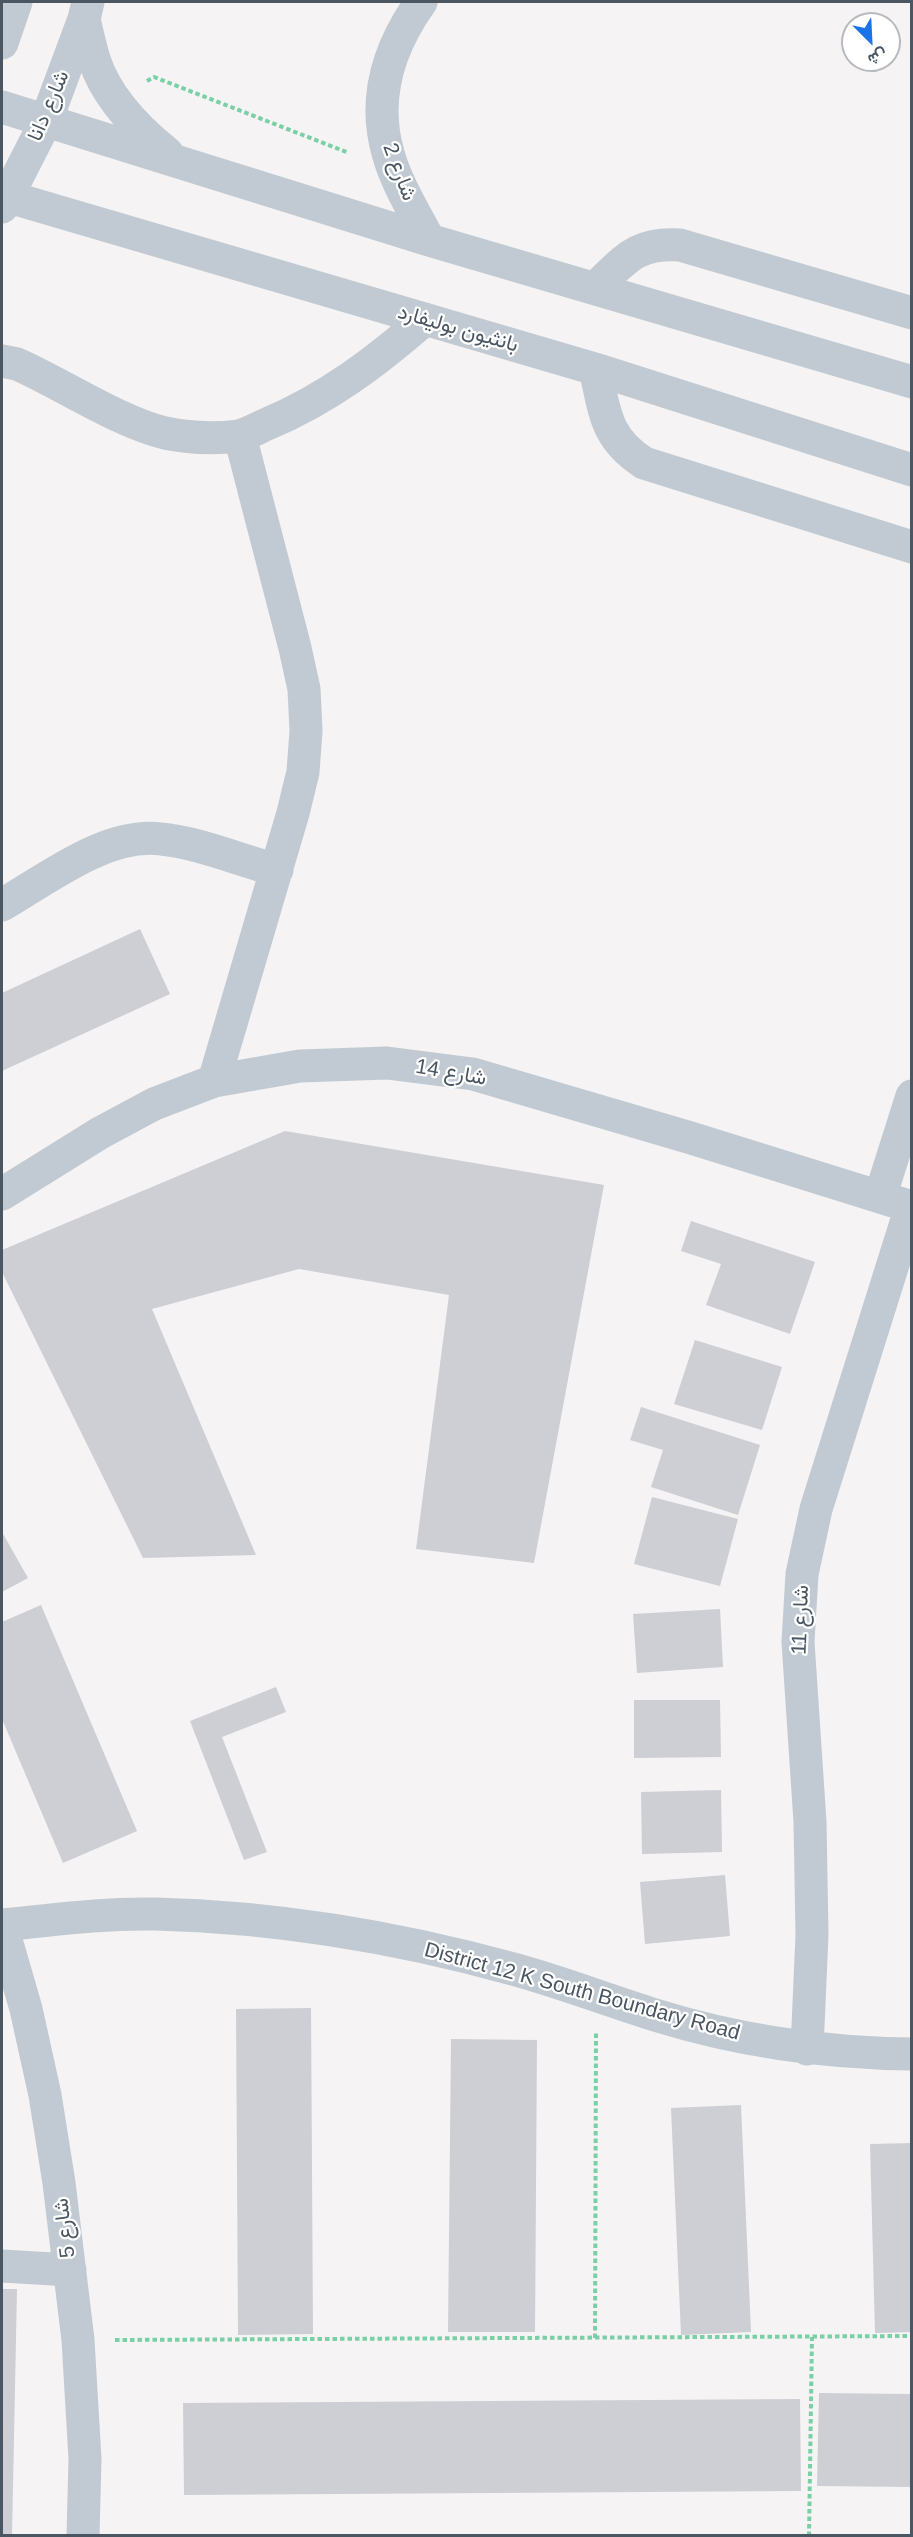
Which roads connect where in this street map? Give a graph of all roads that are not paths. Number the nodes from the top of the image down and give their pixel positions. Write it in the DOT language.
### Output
graph roads {
  1 [pos="16,2"];
  2 [pos="421,2"];
  3 [pos="86,10"];
  4 [pos="2,44"];
  5 [pos="2,107"];
  6 [pos="46,120"];
  7 [pos="175,160"];
  8 [pos="4,199"];
  9 [pos="429,240"];
  10 [pos="595,288"];
  11 [pos="912,313"];
  12 [pos="425,319"];
  13 [pos="2,361"];
  14 [pos="595,369"];
  15 [pos="912,382"];
  16 [pos="240,436"];
  17 [pos="912,470"];
  18 [pos="912,547"];
  19 [pos="277,870"];
  20 [pos="2,905"];
  21 [pos="214,1081"];
  22 [pos="912,1096"];
  23 [pos="2,1194"];
  24 [pos="880,1197"];
  25 [pos="911,1207"];
  26 [pos="2,1926"];
  27 [pos="807,2049"];
  28 [pos="912,2054"];
  29 [pos="2,2266"];
  30 [pos="70,2270"];
  31 [pos="83,2535"];
  1 -- 4 [label="street"];
  2 -- 9 [label="street, شارع 2"];
  3 -- 6 [label="street, شارع دانا"];
  3 -- 7 [label="street"];
  5 -- 6 [label="street"];
  6 -- 7 [label="street"];
  6 -- 8 [label="street, شارع دانا"];
  7 -- 9 [label="street"];
  8 -- 12 [label="street, بانثيون بوليفارد"];
  9 -- 10 [label="street"];
  10 -- 11 [label="street"];
  10 -- 15 [label="street"];
  12 -- 14 [label="street, بانثيون بوليفارد"];
  12 -- 16 [label="street"];
  13 -- 16 [label="street"];
  14 -- 17 [label="street, بانثيون بوليفارد"];
  14 -- 18 [label="street"];
  16 -- 19 [label="street"];
  19 -- 20 [label="street"];
  19 -- 21 [label="street"];
  21 -- 23 [label="street, شارع 14"];
  21 -- 24 [label="street, شارع 14"];
  22 -- 24 [label="street"];
  24 -- 25 [label="street, شارع 14"];
  25 -- 27 [label="street, شارع 11"];
  26 -- 27 [label="street, District 12 K South Boundary Road"];
  26 -- 30 [label="street, شارع 5"];
  27 -- 28 [label="street, District 12 K South Boundary Road"];
  29 -- 30 [label="street"];
  30 -- 31 [label="street, شارع 5"];
}
